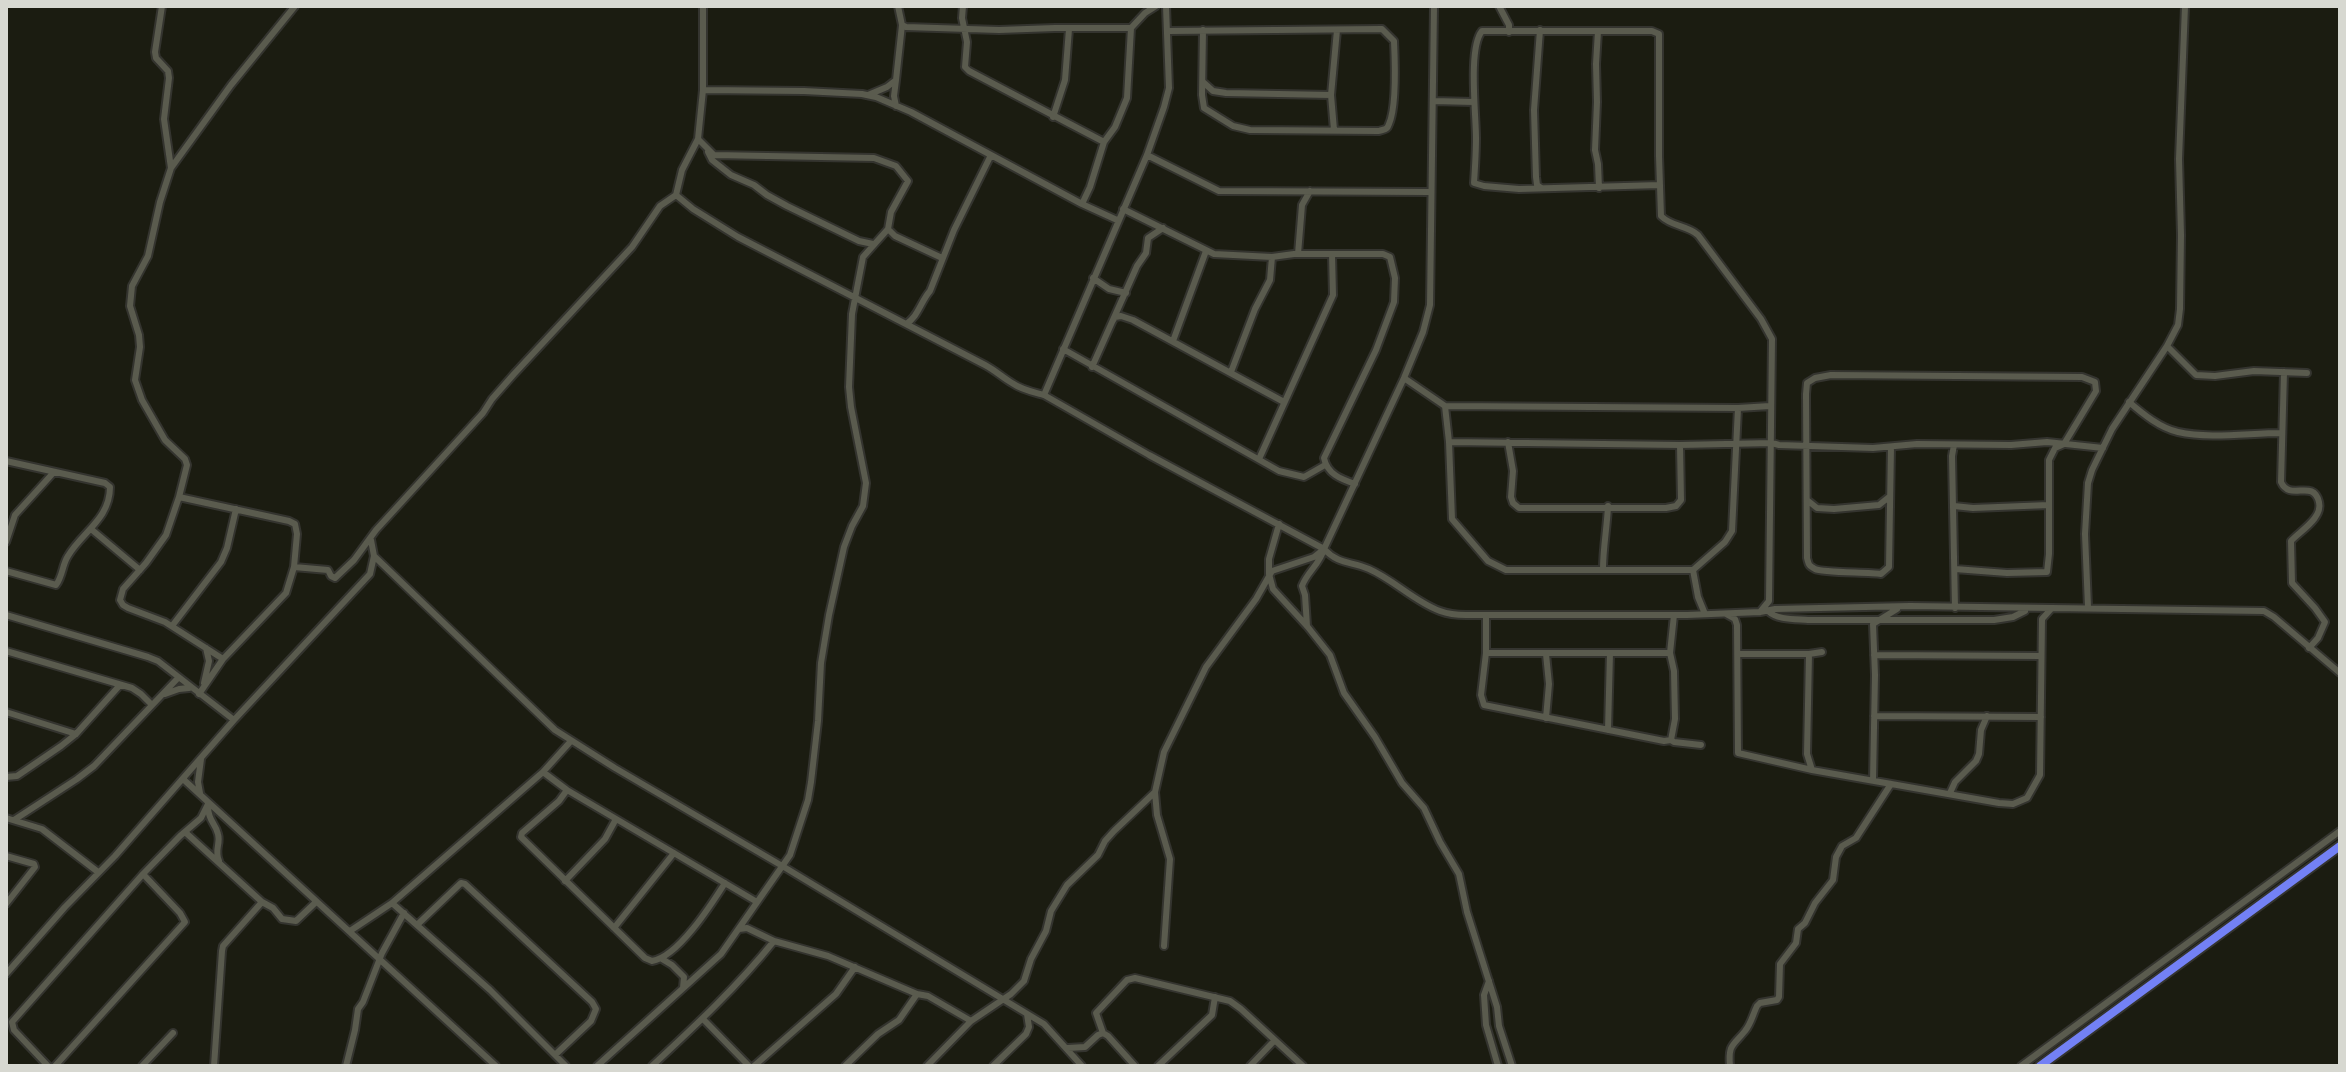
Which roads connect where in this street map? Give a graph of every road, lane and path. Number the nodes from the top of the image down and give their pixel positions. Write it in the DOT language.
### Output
graph roads {
  1 [pos="162,6"];
  2 [pos="295,6"];
  3 [pos="703,6"];
  4 [pos="898,6"];
  5 [pos="963,6"];
  6 [pos="1156,6"];
  7 [pos="1436,6"];
  8 [pos="1499,6"];
  9 [pos="2185,6"];
  10 [pos="1165,7"];
  11 [pos="902,25"];
  12 [pos="1131,28"];
  13 [pos="966,29"];
  14 [pos="1069,29"];
  15 [pos="1203,30"];
  16 [pos="1337,30"];
  17 [pos="1540,30"];
  18 [pos="1168,31"];
  19 [pos="1598,31"];
  20 [pos="1509,32"];
  21 [pos="896,80"];
  22 [pos="1203,82"];
  23 [pos="703,90"];
  24 [pos="868,95"];
  25 [pos="1331,95"];
  26 [pos="1433,101"];
  27 [pos="1474,102"];
  28 [pos="896,106"];
  29 [pos="1053,117"];
  30 [pos="1334,130"];
  31 [pos="698,139"];
  32 [pos="1104,142"];
  33 [pos="707,150"];
  34 [pos="991,155"];
  35 [pos="1147,155"];
  36 [pos="171,168"];
  37 [pos="1660,185"];
  38 [pos="1541,188"];
  39 [pos="1599,188"];
  40 [pos="1310,191"];
  41 [pos="1430,192"];
  42 [pos="676,195"];
  43 [pos="1082,204"];
  44 [pos="1123,209"];
  45 [pos="1117,220"];
  46 [pos="1163,228"];
  47 [pos="888,229"];
  48 [pos="873,244"];
  49 [pos="1206,251"];
  50 [pos="1298,254"];
  51 [pos="1332,254"];
  52 [pos="1272,257"];
  53 [pos="942,258"];
  54 [pos="1093,278"];
  55 [pos="1126,293"];
  56 [pos="855,297"];
  57 [pos="872,307"];
  58 [pos="852,314"];
  59 [pos="1112,322"];
  60 [pos="906,324"];
  61 [pos="1173,341"];
  62 [pos="2167,346"];
  63 [pos="1063,349"];
  64 [pos="1092,367"];
  65 [pos="1231,372"];
  66 [pos="2284,372"];
  67 [pos="2307,373"];
  68 [pos="1404,378"];
  69 [pos="1044,395"];
  70 [pos="1284,402"];
  71 [pos="2129,402"];
  72 [pos="1445,406"];
  73 [pos="1770,406"];
  74 [pos="1738,408"];
  75 [pos="2281,433"];
  76 [pos="1449,442"];
  77 [pos="1508,442"];
  78 [pos="1772,443"];
  79 [pos="2064,444"];
  80 [pos="1680,445"];
  81 [pos="1735,445"];
  82 [pos="1954,445"];
  83 [pos="1806,446"];
  84 [pos="1891,447"];
  85 [pos="2103,448"];
  86 [pos="1259,459"];
  87 [pos="6,461"];
  88 [pos="1325,465"];
  89 [pos="54,472"];
  90 [pos="1355,484"];
  91 [pos="1890,496"];
  92 [pos="179,497"];
  93 [pos="1807,500"];
  94 [pos="2049,505"];
  95 [pos="1608,506"];
  96 [pos="1954,506"];
  97 [pos="236,509"];
  98 [pos="1279,524"];
  99 [pos="91,529"];
  100 [pos="370,539"];
  101 [pos="6,542"];
  102 [pos="1324,549"];
  103 [pos="374,556"];
  104 [pos="294,567"];
  105 [pos="1603,569"];
  106 [pos="1955,569"];
  107 [pos="140,570"];
  108 [pos="1693,570"];
  109 [pos="6,571"];
  110 [pos="390,572"];
  111 [pos="370,574"];
  112 [pos="1269,574"];
  113 [pos="1769,601"];
  114 [pos="1900,607"];
  115 [pos="2088,607"];
  116 [pos="1955,608"];
  117 [pos="1856,609"];
  118 [pos="2032,609"];
  119 [pos="2051,609"];
  120 [pos="1772,610"];
  121 [pos="1750,612"];
  122 [pos="1760,612"];
  123 [pos="1705,614"];
  124 [pos="1726,614"];
  125 [pos="6,615"];
  126 [pos="1486,615"];
  127 [pos="1674,615"];
  128 [pos="1880,619"];
  129 [pos="2042,619"];
  130 [pos="1870,622"];
  131 [pos="1737,625"];
  132 [pos="172,626"];
  133 [pos="1307,626"];
  134 [pos="206,648"];
  135 [pos="2309,648"];
  136 [pos="6,651"];
  137 [pos="1822,652"];
  138 [pos="1486,653"];
  139 [pos="1610,653"];
  140 [pos="1670,653"];
  141 [pos="1546,654"];
  142 [pos="1738,654"];
  143 [pos="1809,654"];
  144 [pos="1874,655"];
  145 [pos="2041,656"];
  146 [pos="223,659"];
  147 [pos="2340,673"];
  148 [pos="178,678"];
  149 [pos="120,685"];
  150 [pos="203,686"];
  151 [pos="196,692"];
  152 [pos="163,695"];
  153 [pos="152,705"];
  154 [pos="6,712"];
  155 [pos="1874,716"];
  156 [pos="1987,716"];
  157 [pos="2041,717"];
  158 [pos="1546,718"];
  159 [pos="234,720"];
  160 [pos="1608,730"];
  161 [pos="76,734"];
  162 [pos="1671,740"];
  163 [pos="571,741"];
  164 [pos="1701,745"];
  165 [pos="201,759"];
  166 [pos="1812,770"];
  167 [pos="543,772"];
  168 [pos="6,777"];
  169 [pos="183,779"];
  170 [pos="1873,780"];
  171 [pos="1891,784"];
  172 [pos="567,790"];
  173 [pos="1155,792"];
  174 [pos="1950,793"];
  175 [pos="201,797"];
  176 [pos="208,804"];
  177 [pos="10,819"];
  178 [pos="616,819"];
  179 [pos="2340,831"];
  180 [pos="185,832"];
  181 [pos="2340,846"];
  182 [pos="674,853"];
  183 [pos="6,856"];
  184 [pos="221,864"];
  185 [pos="784,867"];
  186 [pos="98,872"];
  187 [pos="143,874"];
  188 [pos="565,881"];
  189 [pos="725,883"];
  190 [pos="262,902"];
  191 [pos="316,902"];
  192 [pos="757,902"];
  193 [pos="392,903"];
  194 [pos="6,904"];
  195 [pos="404,913"];
  196 [pos="418,924"];
  197 [pos="614,928"];
  198 [pos="739,929"];
  199 [pos="350,931"];
  200 [pos="774,941"];
  201 [pos="1164,946"];
  202 [pos="380,959"];
  203 [pos="662,959"];
  204 [pos="855,967"];
  205 [pos="6,974"];
  206 [pos="697,976"];
  207 [pos="684,979"];
  208 [pos="1489,981"];
  209 [pos="683,988"];
  210 [pos="917,994"];
  211 [pos="1215,997"];
  212 [pos="1003,999"];
  213 [pos="6,1011"];
  214 [pos="1027,1014"];
  215 [pos="14,1019"];
  216 [pos="703,1019"];
  217 [pos="971,1021"];
  218 [pos="173,1033"];
  219 [pos="1103,1033"];
  220 [pos="1274,1041"];
  221 [pos="1085,1047"];
  222 [pos="1067,1048"];
  223 [pos="556,1054"];
  224 [pos="1080,1064"];
  225 [pos="48,1066"];
  226 [pos="55,1066"];
  227 [pos="142,1066"];
  228 [pos="214,1066"];
  229 [pos="346,1066"];
  230 [pos="496,1066"];
  231 [pos="566,1066"];
  232 [pos="597,1066"];
  233 [pos="652,1066"];
  234 [pos="752,1066"];
  235 [pos="845,1066"];
  236 [pos="927,1066"];
  237 [pos="993,1066"];
  238 [pos="1135,1066"];
  239 [pos="1158,1066"];
  240 [pos="1250,1066"];
  241 [pos="1303,1066"];
  242 [pos="1498,1066"];
  243 [pos="1512,1066"];
  244 [pos="1730,1066"];
  245 [pos="2021,1066"];
  246 [pos="2040,1066"];
  1 -- 36 [label="street"];
  2 -- 36 [label="street"];
  3 -- 23 [label="street"];
  4 -- 11 [label="street"];
  5 -- 13 [label="street"];
  6 -- 12 [label="street"];
  7 -- 26 [label="street"];
  8 -- 20 [label="street"];
  9 -- 62 [label="street"];
  10 -- 18 [label="street"];
  11 -- 13 [label="street"];
  11 -- 21 [label="street"];
  12 -- 14 [label="street"];
  12 -- 32 [label="street"];
  13 -- 14 [label="street"];
  13 -- 29 [label="street"];
  14 -- 29 [label="street"];
  15 -- 16 [label="street"];
  15 -- 18 [label="street"];
  15 -- 22 [label="street"];
  16 -- 25 [label="street"];
  16 -- 30 [label="street"];
  17 -- 19 [label="street"];
  17 -- 20 [label="street"];
  17 -- 38 [label="street"];
  18 -- 35 [label="street"];
  19 -- 37 [label="street"];
  19 -- 39 [label="street"];
  20 -- 27 [label="street"];
  21 -- 24 [label="street"];
  21 -- 28 [label="street"];
  22 -- 25 [label="street"];
  22 -- 30 [label="street"];
  23 -- 24 [label="street"];
  23 -- 31 [label="street"];
  24 -- 28 [label="street"];
  25 -- 30 [label="street"];
  26 -- 27 [label="street"];
  26 -- 41 [label="street"];
  27 -- 38 [label="street"];
  28 -- 34 [label="street"];
  29 -- 32 [label="street"];
  31 -- 33 [label="street"];
  31 -- 42 [label="street"];
  32 -- 43 [label="street"];
  33 -- 47 [label="street"];
  33 -- 48 [label="street"];
  34 -- 43 [label="street"];
  34 -- 53 [label="street"];
  35 -- 40 [label="street"];
  35 -- 44 [label="street"];
  36 -- 92 [label="street"];
  37 -- 39 [label="street"];
  37 -- 73 [label="street"];
  38 -- 39 [label="street"];
  40 -- 41 [label="street"];
  40 -- 50 [label="street"];
  41 -- 68 [label="street"];
  42 -- 56 [label="street"];
  42 -- 100 [label="street"];
  43 -- 45 [label="street"];
  44 -- 45 [label="street"];
  44 -- 46 [label="street"];
  45 -- 54 [label="street"];
  46 -- 49 [label="street"];
  46 -- 55 [label="street"];
  47 -- 48 [label="street"];
  47 -- 53 [label="street"];
  48 -- 56 [label="street"];
  49 -- 52 [label="street"];
  49 -- 61 [label="street"];
  50 -- 51 [label="street"];
  50 -- 52 [label="street"];
  51 -- 70 [label="street"];
  51 -- 88 [label="street"];
  52 -- 65 [label="street"];
  53 -- 60 [label="street"];
  54 -- 55 [label="street"];
  54 -- 63 [label="street"];
  55 -- 59 [label="street"];
  56 -- 57 [label="street"];
  56 -- 58 [label="street"];
  57 -- 58 [label="street"];
  57 -- 60 [label="street"];
  58 -- 185 [label="street"];
  59 -- 61 [label="street"];
  59 -- 64 [label="street"];
  60 -- 69 [label="street"];
  61 -- 65 [label="street"];
  62 -- 66 [label="street"];
  62 -- 71 [label="street"];
  63 -- 64 [label="street"];
  63 -- 69 [label="street"];
  64 -- 86 [label="street"];
  65 -- 70 [label="street"];
  66 -- 67 [label="street"];
  66 -- 75 [label="street"];
  68 -- 72 [label="street"];
  68 -- 90 [label="street"];
  69 -- 98 [label="street"];
  70 -- 86 [label="street"];
  71 -- 75 [label="street"];
  71 -- 85 [label="street"];
  72 -- 74 [label="street"];
  72 -- 76 [label="street"];
  73 -- 74 [label="street"];
  73 -- 78 [label="street"];
  74 -- 81 [label="street"];
  75 -- 135 [label="street"];
  76 -- 77 [label="street"];
  76 -- 105 [label="street"];
  77 -- 80 [label="street"];
  77 -- 95 [label="street"];
  78 -- 81 [label="street"];
  78 -- 83 [label="street"];
  78 -- 113 [label="street"];
  79 -- 82 [label="street"];
  79 -- 83 [label="street"];
  79 -- 85 [label="street"];
  79 -- 94 [label="street"];
  80 -- 81 [label="street"];
  80 -- 95 [label="street"];
  81 -- 108 [label="street"];
  82 -- 84 [label="street"];
  82 -- 96 [label="street"];
  83 -- 84 [label="street"];
  83 -- 93 [label="street"];
  84 -- 91 [label="street"];
  85 -- 115 [label="street"];
  86 -- 88 [label="street"];
  87 -- 89 [label="street"];
  88 -- 90 [label="street"];
  89 -- 99 [label="street"];
  89 -- 101 [label="street"];
  90 -- 102 [label="street"];
  91 -- 93 [label="street"];
  91 -- 93 [label="street"];
  92 -- 97 [label="street"];
  92 -- 107 [label="street"];
  94 -- 96 [label="street"];
  94 -- 106 [label="street"];
  95 -- 105 [label="street"];
  96 -- 106 [label="street"];
  97 -- 104 [label="street"];
  97 -- 132 [label="street"];
  98 -- 102 [label="street"];
  98 -- 112 [label="street"];
  99 -- 107 [label="street"];
  99 -- 109 [label="street"];
  100 -- 103 [label="street"];
  100 -- 104 [label="street"];
  102 -- 112 [label="street"];
  102 -- 126 [label="street"];
  102 -- 133 [label="street"];
  103 -- 110 [label="street"];
  103 -- 111 [label="street"];
  104 -- 146 [label="street"];
  105 -- 108 [label="street"];
  106 -- 116 [label="street"];
  107 -- 132 [label="street"];
  108 -- 123 [label="street"];
  110 -- 111 [label="street"];
  110 -- 163 [label="street"];
  111 -- 159 [label="street"];
  112 -- 133 [label="street"];
  112 -- 173 [label="street"];
  113 -- 120 [label="street"];
  113 -- 122 [label="street"];
  114 -- 116 [label="street"];
  114 -- 117 [label="street"];
  114 -- 128 [label="street"];
  115 -- 119 [label="street"];
  115 -- 135 [label="street"];
  116 -- 118 [label="street"];
  117 -- 120 [label="street"];
  117 -- 130 [label="street"];
  118 -- 119 [label="street"];
  118 -- 128 [label="street"];
  118 -- 129 [label="street"];
  119 -- 129 [label="street"];
  120 -- 122 [label="street"];
  120 -- 130 [label="street"];
  121 -- 122 [label="street"];
  121 -- 124 [label="street"];
  121 -- 131 [label="street"];
  123 -- 124 [label="street"];
  123 -- 127 [label="street"];
  124 -- 131 [label="street"];
  125 -- 148 [label="street"];
  126 -- 127 [label="street"];
  126 -- 138 [label="street"];
  127 -- 140 [label="street"];
  128 -- 130 [label="street"];
  129 -- 145 [label="street"];
  130 -- 144 [label="street"];
  131 -- 142 [label="street"];
  132 -- 134 [label="street"];
  133 -- 208 [label="street"];
  134 -- 146 [label="street"];
  134 -- 150 [label="street"];
  135 -- 147 [label="street"];
  136 -- 149 [label="street"];
  137 -- 143 [label="street"];
  138 -- 141 [label="street"];
  138 -- 158 [label="street"];
  139 -- 140 [label="street"];
  139 -- 141 [label="street"];
  139 -- 160 [label="street"];
  140 -- 162 [label="street"];
  141 -- 158 [label="street"];
  142 -- 143 [label="street"];
  142 -- 166 [label="street"];
  143 -- 166 [label="street"];
  144 -- 145 [label="street"];
  144 -- 155 [label="street"];
  145 -- 157 [label="street"];
  146 -- 150 [label="street"];
  148 -- 151 [label="street"];
  148 -- 152 [label="street"];
  149 -- 153 [label="street"];
  149 -- 161 [label="street"];
  150 -- 151 [label="street"];
  151 -- 152 [label="street"];
  151 -- 159 [label="street"];
  152 -- 153 [label="street"];
  153 -- 177 [label="street"];
  154 -- 161 [label="street"];
  155 -- 156 [label="street"];
  155 -- 170 [label="street"];
  156 -- 157 [label="street"];
  156 -- 174 [label="street"];
  157 -- 174 [label="street"];
  158 -- 160 [label="street"];
  159 -- 165 [label="street"];
  160 -- 162 [label="street"];
  161 -- 168 [label="street"];
  162 -- 164 [label="street"];
  163 -- 167 [label="street"];
  163 -- 185 [label="street"];
  165 -- 169 [label="street"];
  165 -- 175 [label="street"];
  166 -- 170 [label="street"];
  167 -- 172 [label="street"];
  167 -- 193 [label="street"];
  169 -- 175 [label="street"];
  169 -- 186 [label="street"];
  170 -- 171 [label="street"];
  171 -- 174 [label="street"];
  171 -- 244 [label="street"];
  172 -- 178 [label="street"];
  172 -- 188 [label="street"];
  173 -- 201 [label="street"];
  173 -- 212 [label="street"];
  175 -- 176 [label="street"];
  176 -- 180 [label="street"];
  176 -- 184 [label="street"];
  176 -- 191 [label="street"];
  177 -- 186 [label="street"];
  178 -- 182 [label="street"];
  178 -- 188 [label="street"];
  179 -- 245 [label="street"];
  180 -- 184 [label="street"];
  180 -- 187 [label="street"];
  181 -- 246 [label="highway"];
  182 -- 189 [label="street"];
  182 -- 197 [label="street"];
  183 -- 194 [label="street"];
  184 -- 190 [label="street"];
  185 -- 192 [label="street"];
  185 -- 212 [label="street"];
  186 -- 205 [label="street"];
  187 -- 215 [label="street"];
  187 -- 226 [label="street"];
  188 -- 197 [label="street"];
  189 -- 192 [label="street"];
  189 -- 203 [label="street"];
  190 -- 191 [label="street"];
  190 -- 228 [label="street"];
  191 -- 199 [label="street"];
  192 -- 198 [label="street"];
  193 -- 195 [label="street"];
  193 -- 199 [label="street"];
  195 -- 196 [label="street"];
  195 -- 202 [label="street"];
  196 -- 223 [label="street"];
  196 -- 223 [label="street"];
  197 -- 203 [label="street"];
  198 -- 200 [label="street"];
  198 -- 206 [label="street"];
  199 -- 202 [label="street"];
  200 -- 204 [label="street"];
  200 -- 216 [label="street"];
  202 -- 229 [label="street"];
  202 -- 230 [label="street"];
  203 -- 207 [label="street"];
  204 -- 210 [label="street"];
  204 -- 234 [label="street"];
  206 -- 207 [label="street"];
  206 -- 209 [label="street"];
  207 -- 209 [label="street"];
  208 -- 242 [label="street"];
  208 -- 243 [label="street"];
  209 -- 232 [label="street"];
  210 -- 217 [label="street"];
  210 -- 235 [label="street"];
  211 -- 219 [label="street"];
  211 -- 220 [label="street"];
  211 -- 239 [label="street"];
  212 -- 214 [label="street"];
  212 -- 217 [label="street"];
  213 -- 215 [label="street"];
  214 -- 222 [label="street"];
  214 -- 237 [label="street"];
  215 -- 225 [label="street"];
  216 -- 233 [label="street"];
  216 -- 234 [label="street"];
  217 -- 236 [label="street"];
  218 -- 227 [label="street"];
  219 -- 221 [label="street"];
  219 -- 238 [label="street"];
  220 -- 240 [label="street"];
  220 -- 241 [label="street"];
  221 -- 222 [label="street"];
  221 -- 224 [label="street"];
  222 -- 224 [label="street"];
  223 -- 231 [label="street"];
}
